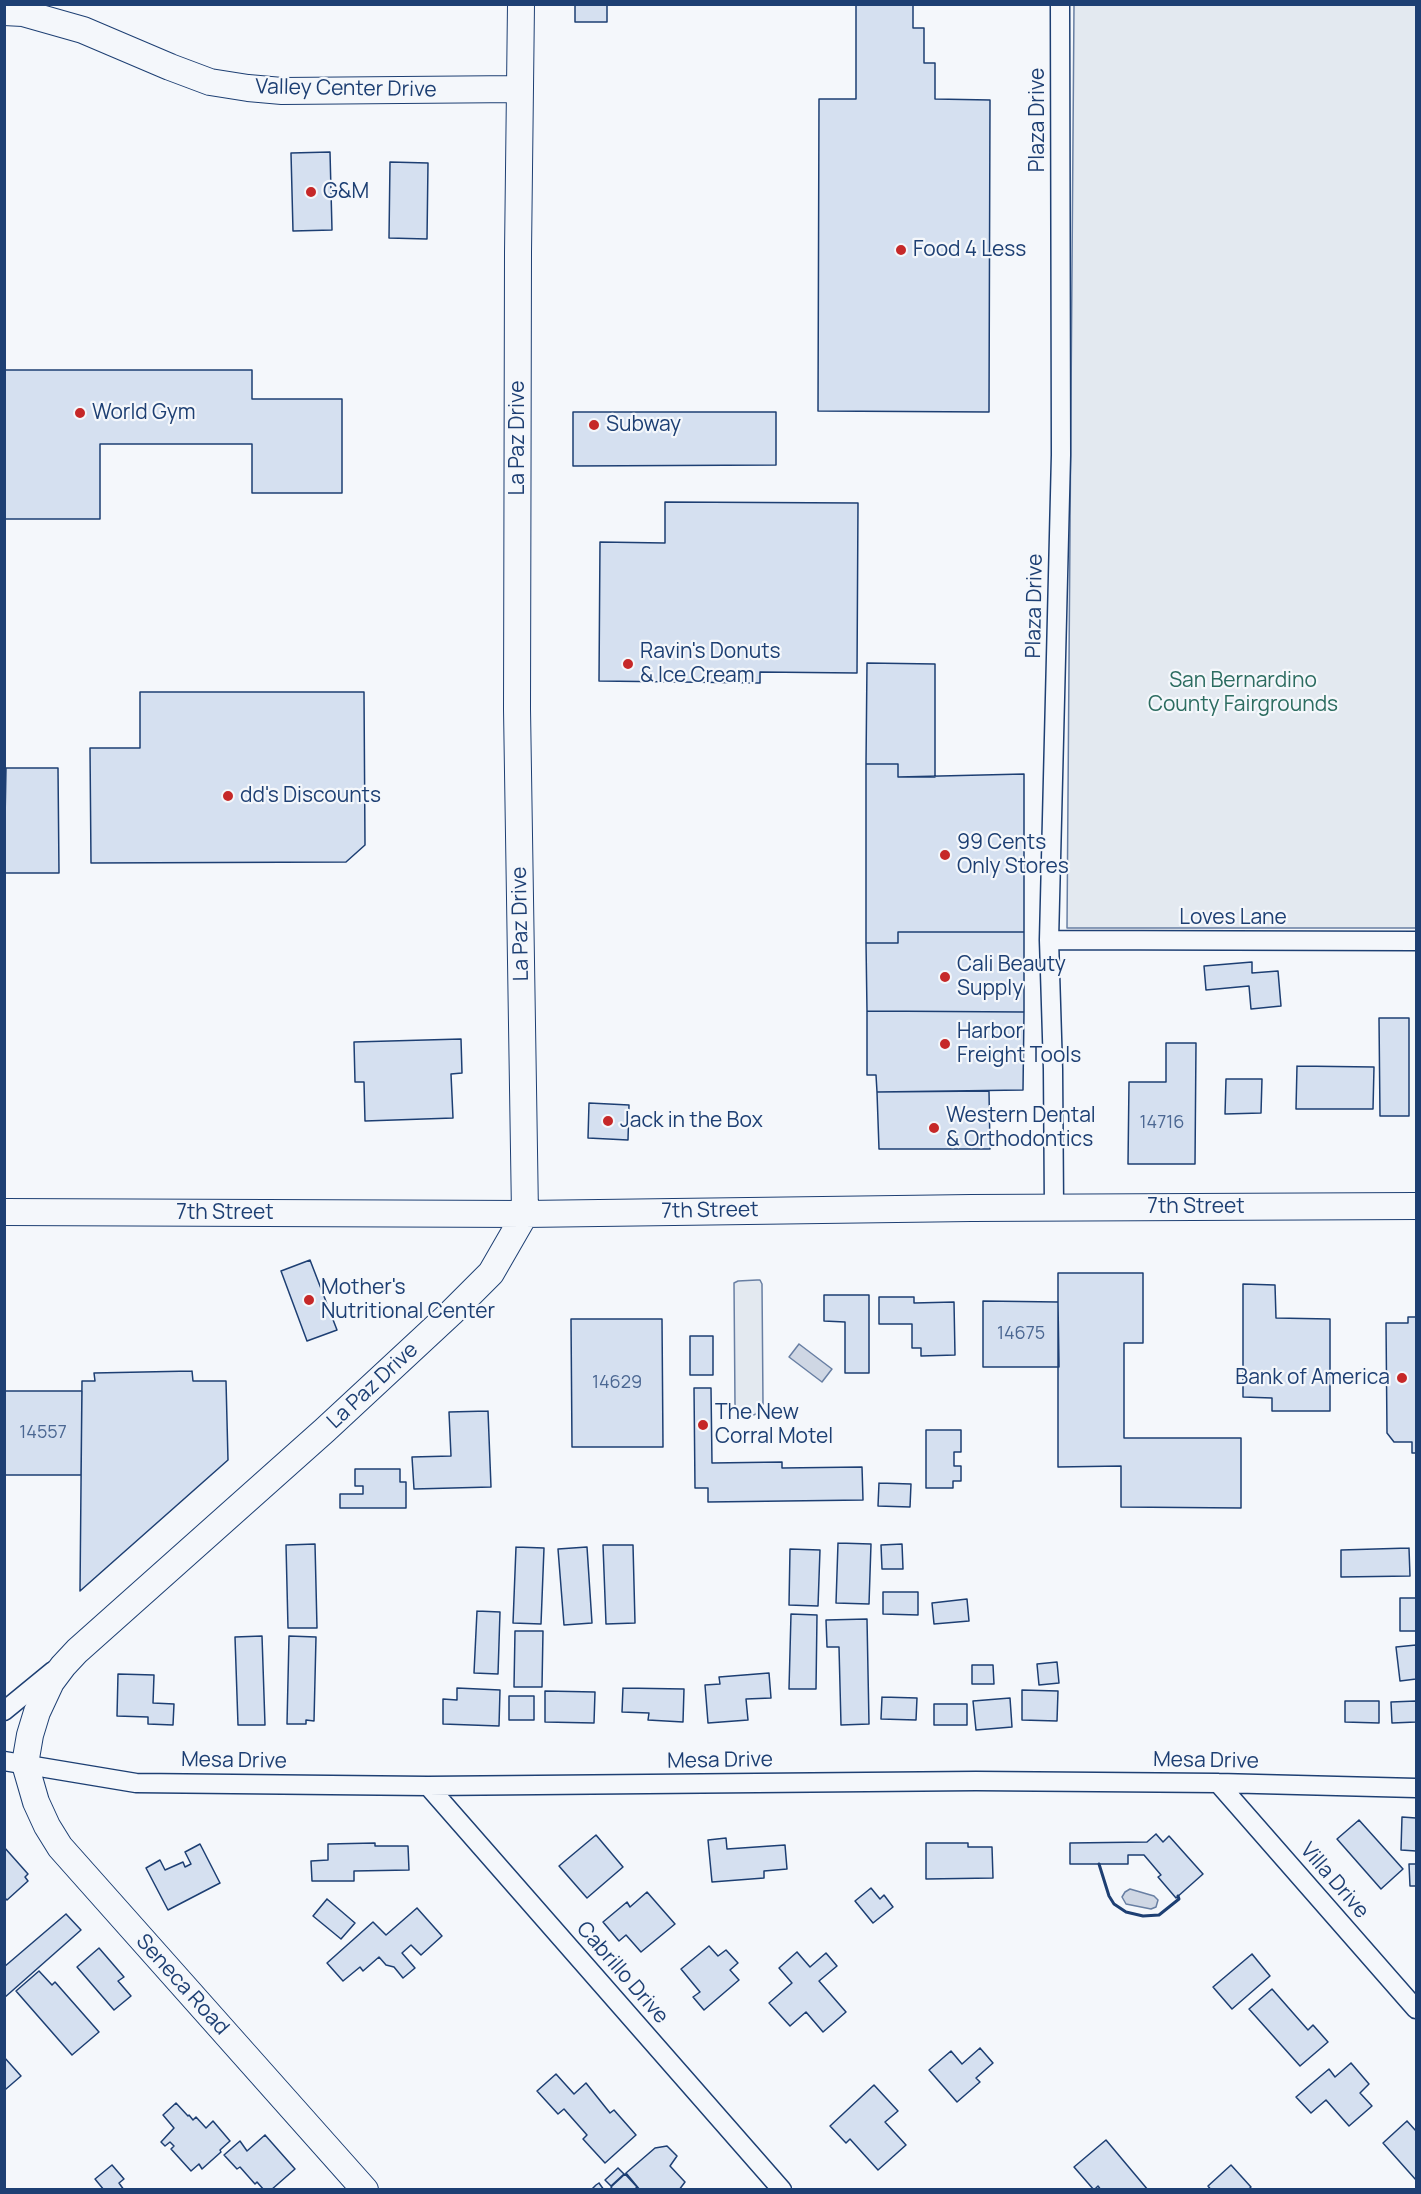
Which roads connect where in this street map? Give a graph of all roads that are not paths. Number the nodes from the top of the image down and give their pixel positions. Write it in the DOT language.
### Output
graph roads {
  1 [pos="521,4"];
  2 [pos="1060,4"];
  3 [pos="4,12"];
  4 [pos="520,89"];
  5 [pos="1049,940"];
  6 [pos="1416,941"];
  7 [pos="1416,1206"];
  8 [pos="1054,1208"];
  9 [pos="4,1212"];
  10 [pos="525,1214"];
  11 [pos="77,1651"];
  12 [pos="4,1711"];
  13 [pos="15,1763"];
  14 [pos="1218,1783"];
  15 [pos="428,1786"];
  16 [pos="1416,1788"];
  17 [pos="1416,2009"];
  18 [pos="365,2190"];
  19 [pos="782,2190"];
  1 -- 4 [label="main road, La Paz Drive"];
  2 -- 5 [label="street, Plaza Drive"];
  3 -- 4 [label="main road, Valley Center Drive"];
  4 -- 10 [label="main road, La Paz Drive"];
  5 -- 6 [label="street, Loves Lane"];
  5 -- 8 [label="street, Plaza Drive"];
  7 -- 8 [label="main road, 7th Street"];
  8 -- 10 [label="main road, 7th Street"];
  9 -- 10 [label="main road, 7th Street"];
  10 -- 11 [label="main road, La Paz Drive"];
  11 -- 12 [label="street, La Paz Drive"];
  11 -- 13 [label="main road, La Paz Drive"];
  13 -- 15 [label="street, Mesa Drive"];
  13 -- 18 [label="main road, Seneca Road"];
  14 -- 15 [label="street, Mesa Drive"];
  14 -- 16 [label="street, Mesa Drive"];
  14 -- 17 [label="street, Villa Drive"];
  15 -- 19 [label="street, Cabrillo Drive"];
}
